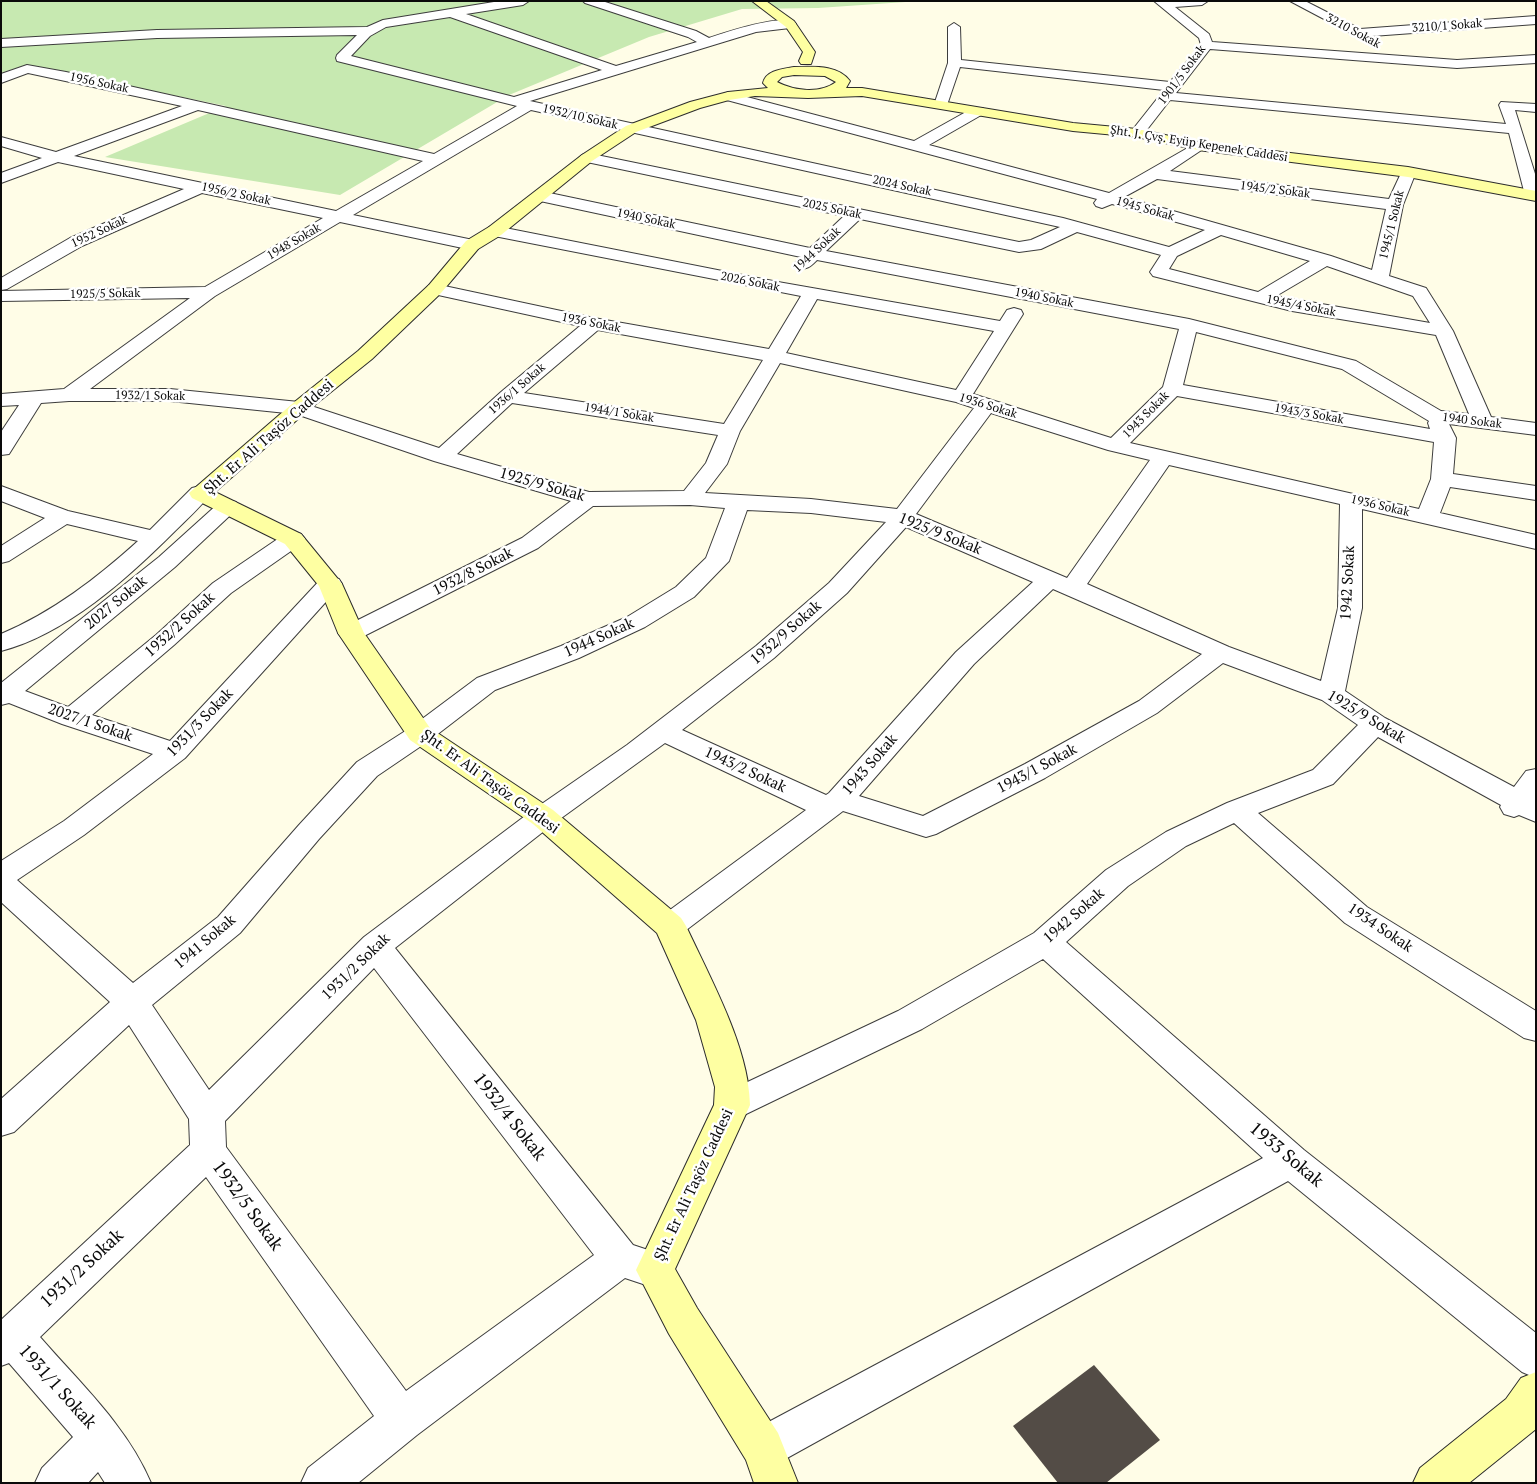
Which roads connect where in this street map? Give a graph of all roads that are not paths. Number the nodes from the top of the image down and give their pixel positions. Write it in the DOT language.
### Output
graph roads {
  1 [pos="523,1"];
  2 [pos="589,1"];
  3 [pos="758,1"];
  4 [pos="1202,1"];
  5 [pos="1296,1"];
  6 [pos="1162,2"];
  7 [pos="451,13"];
  8 [pos="1536,20"];
  9 [pos="790,24"];
  10 [pos="954,27"];
  11 [pos="369,31"];
  12 [pos="1358,33"];
  13 [pos="1,42"];
  14 [pos="709,43"];
  15 [pos="1207,45"];
  16 [pos="1536,58"];
  17 [pos="1409,61"];
  18 [pos="954,62"];
  19 [pos="811,66"];
  20 [pos="617,71"];
  21 [pos="1,79"];
  22 [pos="770,83"];
  23 [pos="842,84"];
  24 [pos="1172,91"];
  25 [pos="755,92"];
  26 [pos="862,92"];
  27 [pos="791,93"];
  28 [pos="822,93"];
  29 [pos="728,96"];
  30 [pos="521,103"];
  31 [pos="198,105"];
  32 [pos="941,105"];
  33 [pos="1536,108"];
  34 [pos="978,111"];
  35 [pos="631,129"];
  36 [pos="1515,129"];
  37 [pos="1137,133"];
  38 [pos="1,141"];
  39 [pos="1198,146"];
  40 [pos="915,147"];
  41 [pos="56,158"];
  42 [pos="587,158"];
  43 [pos="436,159"];
  44 [pos="965,161"];
  45 [pos="81,162"];
  46 [pos="948,170"];
  47 [pos="838,172"];
  48 [pos="1408,172"];
  49 [pos="1155,174"];
  50 [pos="1,178"];
  51 [pos="932,179"];
  52 [pos="201,187"];
  53 [pos="915,189"];
  54 [pos="1,192"];
  55 [pos="540,196"];
  56 [pos="1534,196"];
  57 [pos="1110,198"];
  58 [pos="791,200"];
  59 [pos="1395,205"];
  60 [pos="856,214"];
  61 [pos="339,216"];
  62 [pos="1069,225"];
  63 [pos="1219,230"];
  64 [pos="495,231"];
  65 [pos="472,245"];
  66 [pos="1171,253"];
  67 [pos="812,254"];
  68 [pos="1325,260"];
  69 [pos="1379,279"];
  70 [pos="1,285"];
  71 [pos="778,287"];
  72 [pos="435,289"];
  73 [pos="209,292"];
  74 [pos="811,294"];
  75 [pos="1026,294"];
  76 [pos="1,296"];
  77 [pos="1260,298"];
  78 [pos="594,324"];
  79 [pos="1189,325"];
  80 [pos="1006,328"];
  81 [pos="1444,331"];
  82 [pos="775,356"];
  83 [pos="1172,389"];
  84 [pos="69,395"];
  85 [pos="508,396"];
  86 [pos="961,397"];
  87 [pos="34,398"];
  88 [pos="1,400"];
  89 [pos="987,405"];
  90 [pos="299,408"];
  91 [pos="1436,416"];
  92 [pos="1483,422"];
  93 [pos="1536,429"];
  94 [pos="730,431"];
  95 [pos="1445,438"];
  96 [pos="1115,446"];
  97 [pos="1,449"];
  98 [pos="442,456"];
  99 [pos="1163,458"];
  100 [pos="1442,479"];
  101 [pos="1,493"];
  102 [pos="200,493"];
  103 [pos="1536,494"];
  104 [pos="690,498"];
  105 [pos="588,499"];
  106 [pos="1351,499"];
  107 [pos="738,503"];
  108 [pos="228,507"];
  109 [pos="903,516"];
  110 [pos="63,517"];
  111 [pos="1427,517"];
  112 [pos="156,538"];
  113 [pos="293,539"];
  114 [pos="1536,542"];
  115 [pos="1,556"];
  116 [pos="330,584"];
  117 [pos="1061,584"];
  118 [pos="351,633"];
  119 [pos="1,643"];
  120 [pos="1220,653"];
  121 [pos="3,694"];
  122 [pos="1331,694"];
  123 [pos="72,718"];
  124 [pos="1375,724"];
  125 [pos="662,731"];
  126 [pos="420,734"];
  127 [pos="175,752"];
  128 [pos="1536,778"];
  129 [pos="834,804"];
  130 [pos="1523,807"];
  131 [pos="1237,810"];
  132 [pos="543,817"];
  133 [pos="1,876"];
  134 [pos="1,884"];
  135 [pos="670,926"];
  136 [pos="1045,942"];
  137 [pos="375,946"];
  138 [pos="132,1002"];
  139 [pos="1536,1028"];
  140 [pos="732,1105"];
  141 [pos="1,1121"];
  142 [pos="208,1134"];
  143 [pos="1291,1161"];
  144 [pos="638,1265"];
  145 [pos="6,1341"];
  146 [pos="1536,1358"];
  147 [pos="1536,1392"];
  148 [pos="402,1420"];
  149 [pos="102,1438"];
  150 [pos="770,1465"];
  151 [pos="57,1483"];
  152 [pos="129,1483"];
  153 [pos="323,1483"];
  154 [pos="1435,1483"];
  1 -- 7 [label="street"];
  2 -- 14 [label="street"];
  3 -- 9 [label="street"];
  4 -- 6 [label="street"];
  5 -- 12 [label="street, 3210 Sokak"];
  6 -- 15 [label="street, 1901/5 Sokak"];
  7 -- 11 [label="street"];
  7 -- 20 [label="street"];
  8 -- 12 [label="street, 3210/1 Sokak"];
  9 -- 14 [label="street, 1948 Sokak"];
  9 -- 19 [label="street"];
  10 -- 18 [label="street"];
  11 -- 13 [label="street"];
  11 -- 30 [label="street, 1932/10 Sokak"];
  12 -- 17 [label="street, 3210 Sokak"];
  14 -- 20 [label="street, 1948 Sokak"];
  15 -- 17 [label="street"];
  15 -- 24 [label="street, 1901/5 Sokak"];
  16 -- 17 [label="street"];
  18 -- 24 [label="street"];
  18 -- 32 [label="street"];
  19 -- 22 [label="street"];
  19 -- 23 [label="street"];
  20 -- 30 [label="street, 1948 Sokak"];
  21 -- 31 [label="street, 1956 Sokak"];
  22 -- 25 [label="street"];
  22 -- 27 [label="street"];
  23 -- 26 [label="street"];
  23 -- 28 [label="street"];
  24 -- 36 [label="street"];
  24 -- 37 [label="street, 1901/5 Sokak"];
  25 -- 27 [label="street"];
  25 -- 29 [label="street, Şht. Er Ali Taşöz Caddesi"];
  26 -- 28 [label="street"];
  26 -- 32 [label="street, Şht. J. Çvş. Eyüp Kepenek Caddesi"];
  27 -- 28 [label="street"];
  29 -- 35 [label="street, Şht. Er Ali Taşöz Caddesi"];
  29 -- 40 [label="street, 1945 Sokak"];
  30 -- 35 [label="street, 1932/10 Sokak"];
  30 -- 43 [label="street, 1948 Sokak"];
  31 -- 41 [label="street"];
  31 -- 43 [label="street, 1956 Sokak"];
  32 -- 34 [label="street, Şht. J. Çvş. Eyüp Kepenek Caddesi"];
  33 -- 36 [label="street"];
  34 -- 37 [label="street, Şht. J. Çvş. Eyüp Kepenek Caddesi"];
  34 -- 40 [label="street"];
  35 -- 42 [label="street, Şht. Er Ali Taşöz Caddesi"];
  35 -- 47 [label="street, 2024 Sokak"];
  36 -- 56 [label="street"];
  37 -- 39 [label="street, Şht. J. Çvş. Eyüp Kepenek Caddesi"];
  38 -- 41 [label="street, 1956/2 Sokak"];
  39 -- 48 [label="street, Şht. J. Çvş. Eyüp Kepenek Caddesi"];
  39 -- 49 [label="street, 2025 Sokak"];
  40 -- 44 [label="street, 1945 Sokak"];
  41 -- 45 [label="street, 1956/2 Sokak"];
  41 -- 50 [label="street"];
  42 -- 55 [label="street, Şht. Er Ali Taşöz Caddesi"];
  42 -- 58 [label="street, 2025 Sokak"];
  43 -- 61 [label="street, 1948 Sokak"];
  44 -- 46 [label="street"];
  44 -- 57 [label="street, 1945 Sokak"];
  45 -- 52 [label="street, 1956/2 Sokak"];
  45 -- 54 [label="street"];
  47 -- 53 [label="street, 2024 Sokak"];
  47 -- 58 [label="street"];
  48 -- 56 [label="street, Şht. J. Çvş. Eyüp Kepenek Caddesi"];
  48 -- 59 [label="street, 1945/1 Sokak"];
  49 -- 57 [label="street, 2025 Sokak"];
  49 -- 59 [label="street, 1945/2 Sokak"];
  51 -- 53 [label="street"];
  52 -- 61 [label="street, 1956/2 Sokak"];
  52 -- 70 [label="street, 1952 Sokak"];
  53 -- 62 [label="street, 2024 Sokak"];
  55 -- 64 [label="street, Şht. Er Ali Taşöz Caddesi"];
  55 -- 67 [label="street, 1940 Sokak"];
  57 -- 62 [label="street, 2025 Sokak"];
  57 -- 63 [label="street, 1945 Sokak"];
  58 -- 60 [label="street, 2025 Sokak"];
  59 -- 69 [label="street, 1945/1 Sokak"];
  60 -- 62 [label="street, 2025 Sokak"];
  60 -- 67 [label="street, 1944 Sokak"];
  61 -- 65 [label="street, 1956/2 Sokak"];
  61 -- 73 [label="street, 1948 Sokak"];
  62 -- 66 [label="street, 2024 Sokak"];
  63 -- 66 [label="street"];
  63 -- 68 [label="street, 1945 Sokak"];
  64 -- 65 [label="street, Şht. Er Ali Taşöz Caddesi"];
  64 -- 71 [label="street, 2026 Sokak"];
  65 -- 72 [label="street, Şht. Er Ali Taşöz Caddesi"];
  66 -- 77 [label="street, 1945/4 Sokak"];
  67 -- 71 [label="street, 1944 Sokak"];
  67 -- 75 [label="street, 1940 Sokak"];
  68 -- 69 [label="street, 1945 Sokak"];
  68 -- 77 [label="street"];
  69 -- 81 [label="street, 1945 Sokak"];
  71 -- 74 [label="street, 2026 Sokak"];
  72 -- 78 [label="street, 1936 Sokak"];
  72 -- 90 [label="street, Şht. Er Ali Taşöz Caddesi"];
  73 -- 76 [label="street, 1925/5 Sokak"];
  73 -- 84 [label="street, 1948 Sokak"];
  74 -- 80 [label="street, 2026 Sokak"];
  74 -- 82 [label="street, 1944 Sokak"];
  75 -- 79 [label="street, 1940 Sokak"];
  75 -- 80 [label="street"];
  77 -- 81 [label="street, 1945/4 Sokak"];
  78 -- 82 [label="street, 1936 Sokak"];
  78 -- 85 [label="street, 1936/1 Sokak"];
  79 -- 83 [label="street, 1943 Sokak"];
  79 -- 91 [label="street, 1940 Sokak"];
  80 -- 86 [label="street"];
  81 -- 92 [label="street, 1945 Sokak"];
  82 -- 86 [label="street, 1936 Sokak"];
  82 -- 94 [label="street, 1944 Sokak"];
  83 -- 95 [label="street, 1943/3 Sokak"];
  83 -- 96 [label="street, 1943 Sokak"];
  84 -- 87 [label="street, 1932/1 Sokak"];
  84 -- 90 [label="street, 1932/1 Sokak"];
  85 -- 94 [label="street, 1944/1 Sokak"];
  85 -- 98 [label="street, 1936/1 Sokak"];
  86 -- 89 [label="street, 1936 Sokak"];
  87 -- 88 [label="street, 1932/1 Sokak"];
  87 -- 97 [label="street"];
  89 -- 96 [label="street, 1936 Sokak"];
  89 -- 109 [label="street, 1932/9 Sokak"];
  90 -- 98 [label="street, 1925/9 Sokak"];
  90 -- 102 [label="street, Şht. Er Ali Taşöz Caddesi"];
  91 -- 92 [label="street, 1940 Sokak"];
  91 -- 95 [label="street"];
  92 -- 93 [label="street, 1940 Sokak"];
  94 -- 104 [label="street, 1944 Sokak"];
  95 -- 100 [label="street"];
  96 -- 99 [label="street, 1936 Sokak"];
  98 -- 105 [label="street, 1925/9 Sokak"];
  99 -- 106 [label="street, 1936 Sokak"];
  99 -- 117 [label="street, 1943 Sokak"];
  100 -- 103 [label="street"];
  100 -- 111 [label="street"];
  101 -- 110 [label="street"];
  102 -- 108 [label="street, Şht. Er Ali Taşöz Caddesi"];
  102 -- 112 [label="street"];
  104 -- 105 [label="street, 1925/9 Sokak"];
  104 -- 107 [label="street, 1925/9 Sokak"];
  105 -- 118 [label="street, 1932/8 Sokak"];
  106 -- 111 [label="street, 1936 Sokak"];
  106 -- 122 [label="street, 1942 Sokak"];
  107 -- 109 [label="street, 1925/9 Sokak"];
  107 -- 126 [label="street, 1944 Sokak"];
  108 -- 113 [label="street, Şht. Er Ali Taşöz Caddesi"];
  108 -- 121 [label="street, 2027 Sokak"];
  109 -- 117 [label="street, 1925/9 Sokak"];
  109 -- 125 [label="street, 1932/9 Sokak"];
  110 -- 112 [label="street"];
  110 -- 115 [label="street"];
  111 -- 114 [label="street, 1936 Sokak"];
  112 -- 119 [label="street"];
  113 -- 116 [label="street, Şht. Er Ali Taşöz Caddesi"];
  113 -- 123 [label="street, 1932/2 Sokak"];
  116 -- 118 [label="street, Şht. Er Ali Taşöz Caddesi"];
  116 -- 127 [label="street, 1931/3 Sokak"];
  117 -- 120 [label="street, 1925/9 Sokak"];
  117 -- 129 [label="street, 1943 Sokak"];
  118 -- 126 [label="street, Şht. Er Ali Taşöz Caddesi"];
  120 -- 122 [label="street, 1925/9 Sokak"];
  120 -- 129 [label="street, 1943/1 Sokak"];
  121 -- 123 [label="street, 2027/1 Sokak"];
  122 -- 124 [label="street, 1925/9 Sokak"];
  123 -- 127 [label="street, 2027/1 Sokak"];
  124 -- 130 [label="street, 1925/9 Sokak"];
  124 -- 131 [label="street, 1942 Sokak"];
  125 -- 129 [label="street, 1943/2 Sokak"];
  125 -- 132 [label="street, 1932/9 Sokak"];
  126 -- 132 [label="street, Şht. Er Ali Taşöz Caddesi"];
  126 -- 138 [label="street, 1941 Sokak"];
  127 -- 133 [label="street, 1931/3 Sokak"];
  128 -- 130 [label="street"];
  129 -- 135 [label="street, 1943 Sokak"];
  131 -- 136 [label="street, 1942 Sokak"];
  131 -- 139 [label="street, 1934 Sokak"];
  132 -- 135 [label="street, Şht. Er Ali Taşöz Caddesi"];
  132 -- 137 [label="street, 1931/2 Sokak"];
  134 -- 138 [label="street, 1932/5 Sokak"];
  135 -- 140 [label="street, Şht. Er Ali Taşöz Caddesi"];
  136 -- 140 [label="street, 1942 Sokak"];
  136 -- 143 [label="street, 1933 Sokak"];
  137 -- 142 [label="street, 1931/2 Sokak"];
  137 -- 144 [label="street, 1932/4 Sokak"];
  138 -- 141 [label="street, 1941 Sokak"];
  138 -- 142 [label="street, 1932/5 Sokak"];
  140 -- 144 [label="street, Şht. Er Ali Taşöz Caddesi"];
  142 -- 145 [label="street, 1931/2 Sokak"];
  142 -- 148 [label="street, 1932/5 Sokak"];
  143 -- 146 [label="street, 1933 Sokak"];
  143 -- 150 [label="street"];
  144 -- 148 [label="street"];
  144 -- 150 [label="street, Şht. Er Ali Taşöz Caddesi"];
  145 -- 149 [label="street, 1931/1 Sokak"];
  147 -- 154 [label="street"];
  148 -- 153 [label="street"];
  149 -- 151 [label="street, 1931/1 Sokak"];
  149 -- 152 [label="street, 1931/1 Sokak"];
}
